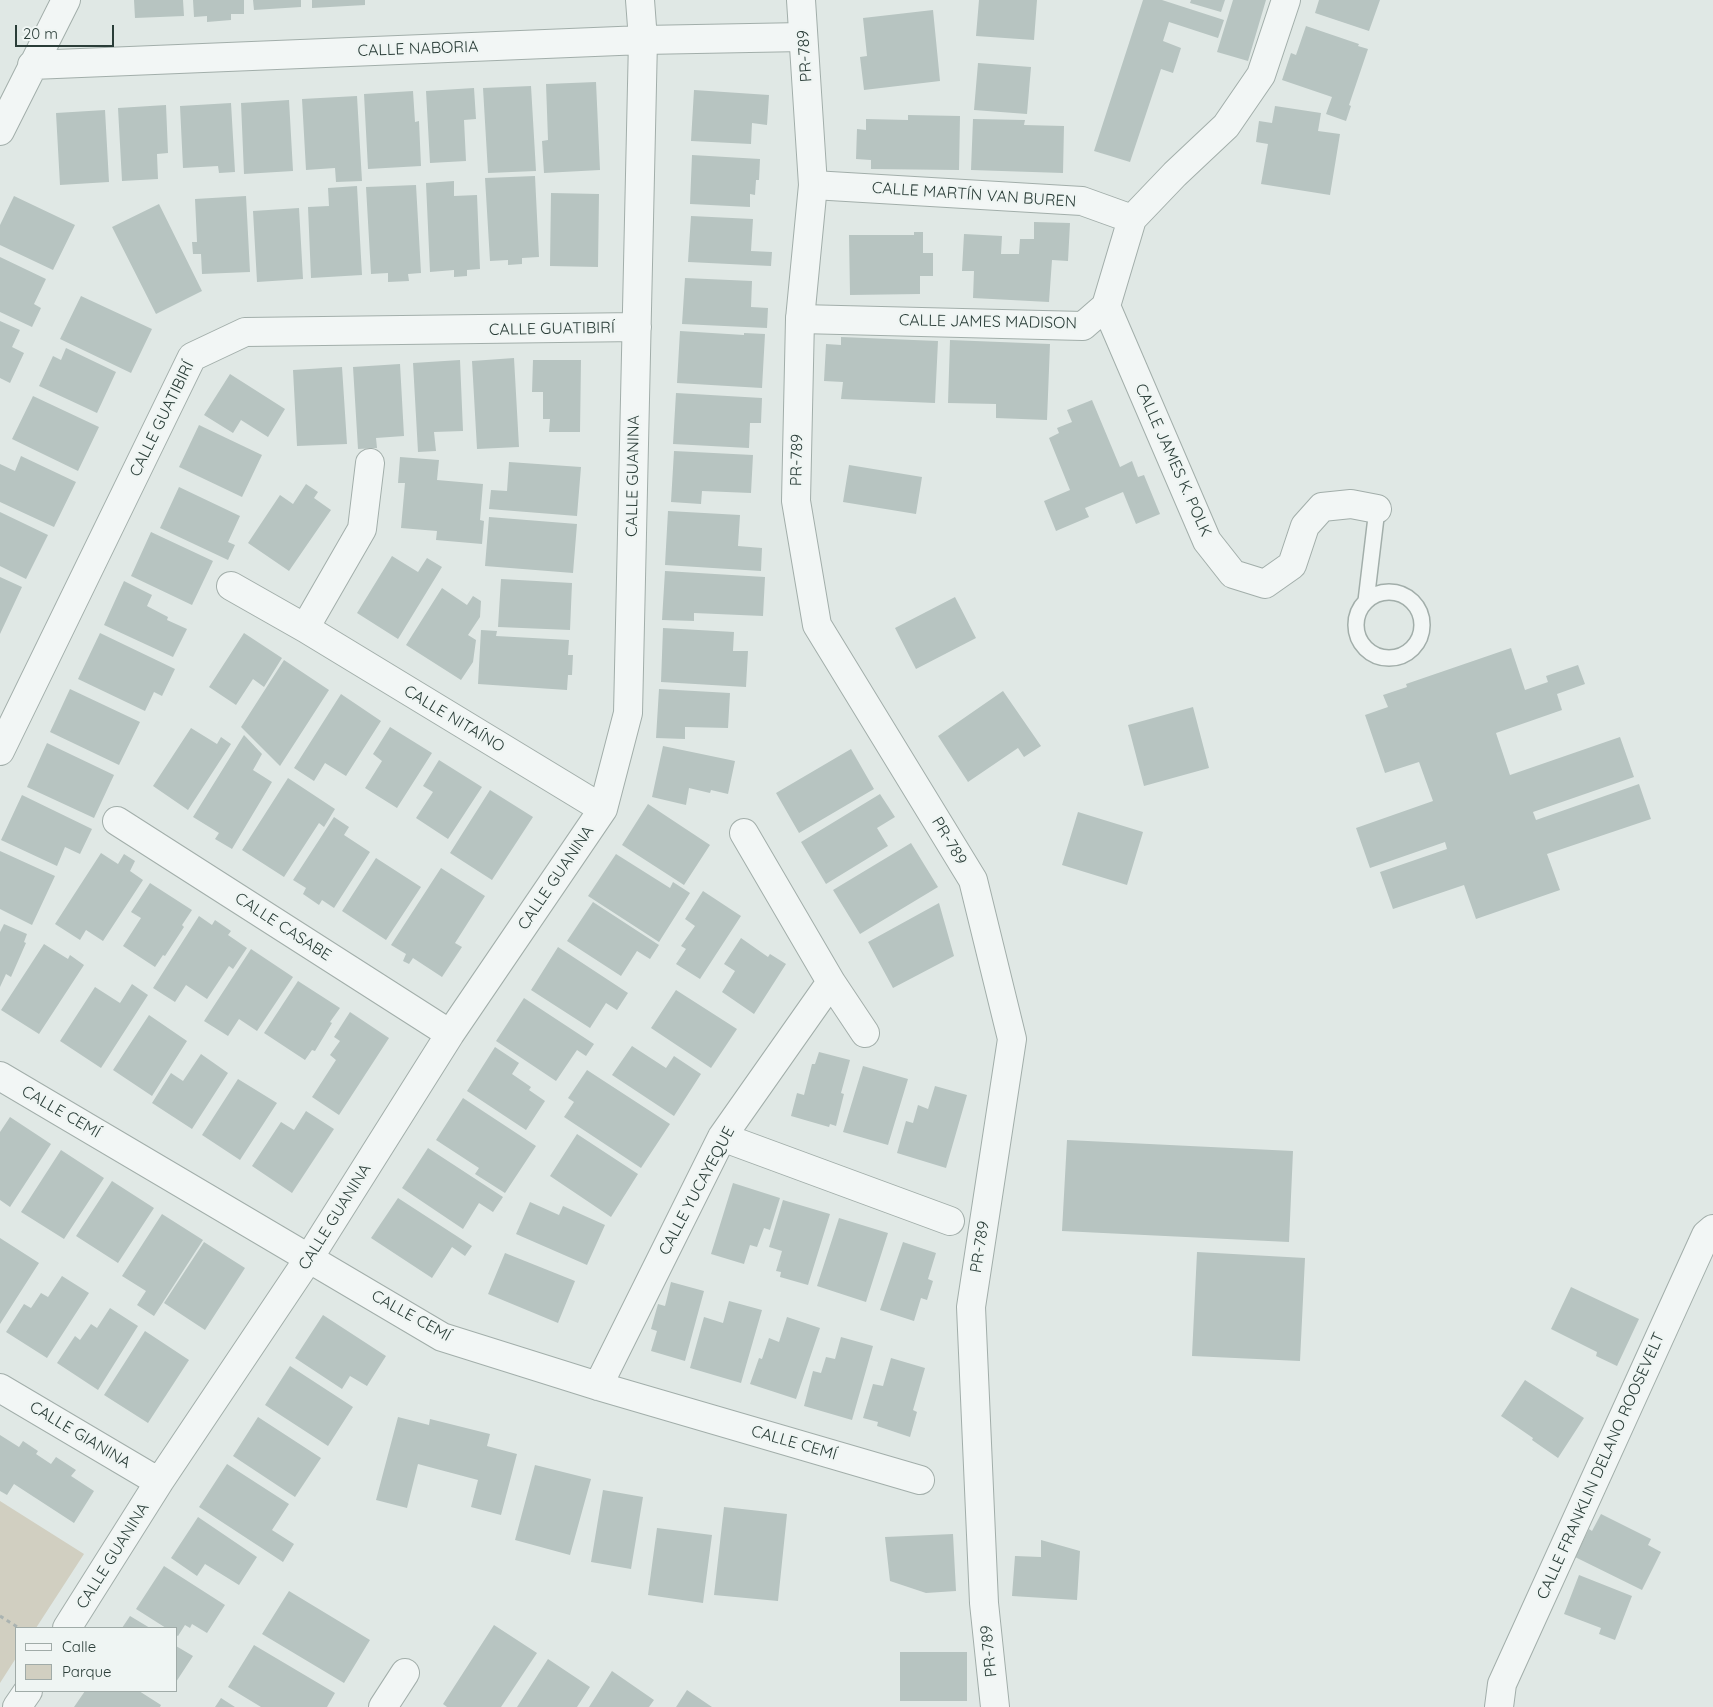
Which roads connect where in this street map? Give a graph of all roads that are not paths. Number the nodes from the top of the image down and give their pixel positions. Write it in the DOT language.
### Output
graph roads {
  1 [pos="66,0"];
  2 [pos="640,0"];
  3 [pos="801,0"];
  4 [pos="1286,0"];
  5 [pos="803,37"];
  6 [pos="642,40"];
  7 [pos="32,65"];
  8 [pos="0,131"];
  9 [pos="814,185"];
  10 [pos="1132,219"];
  11 [pos="1106,306"];
  12 [pos="800,318"];
  13 [pos="637,328"];
  14 [pos="370,463"];
  15 [pos="1377,509"];
  16 [pos="231,586"];
  17 [pos="1366,600"];
  18 [pos="305,628"];
  19 [pos="0,750"];
  20 [pos="603,809"];
  21 [pos="116,821"];
  22 [pos="744,833"];
  23 [pos="832,982"];
  24 [pos="865,1033"];
  25 [pos="450,1034"];
  26 [pos="0,1076"];
  27 [pos="722,1137"];
  28 [pos="950,1221"];
  29 [pos="1713,1228"];
  30 [pos="309,1258"];
  31 [pos="598,1386"];
  32 [pos="0,1388"];
  33 [pos="920,1480"];
  34 [pos="159,1482"];
  35 [pos="68,1627"];
  36 [pos="406,1673"];
  37 [pos="27,1692"];
  38 [pos="18,1707"];
  39 [pos="383,1707"];
  40 [pos="995,1707"];
  41 [pos="1499,1707"];
  1 -- 7 [label="street"];
  2 -- 6 [label="street, CALLE GUANINA"];
  3 -- 5 [label="street, PR-789 / PR-789"];
  4 -- 10 [label="street"];
  5 -- 6 [label="street, CALLE NABORIA"];
  5 -- 9 [label="street, PR-789 / PR-789"];
  6 -- 7 [label="street, CALLE NABORIA"];
  6 -- 13 [label="street, CALLE GUANINA"];
  7 -- 8 [label="street"];
  9 -- 10 [label="street, CALLE MARTÍN VAN BUREN"];
  9 -- 12 [label="street, PR-789 / PR-789"];
  10 -- 11 [label="street"];
  11 -- 12 [label="street, CALLE JAMES MADISON"];
  11 -- 15 [label="street, CALLE JAMES K. POLK"];
  12 -- 40 [label="street, PR-789 / PR-789"];
  13 -- 19 [label="street, CALLE GUATIBIRÍ"];
  13 -- 20 [label="street, CALLE GUANINA"];
  14 -- 18 [label="street"];
  15 -- 17 [label="lane"];
  16 -- 18 [label="street, CALLE NITAÍNO"];
  17 -- 17 [label="lane"];
  18 -- 20 [label="street, CALLE NITAÍNO"];
  20 -- 25 [label="street, CALLE GUANINA"];
  21 -- 25 [label="street, CALLE CASABE"];
  22 -- 23 [label="street"];
  23 -- 24 [label="street"];
  23 -- 27 [label="street, CALLE YUCAYEQUE"];
  25 -- 30 [label="street, CALLE GUANINA"];
  26 -- 30 [label="street, CALLE CEMÍ"];
  27 -- 28 [label="street"];
  27 -- 31 [label="street, CALLE YUCAYEQUE"];
  29 -- 41 [label="street, CALLE FRANKLIN DELANO ROOSEVELT"];
  30 -- 31 [label="street, CALLE CEMÍ"];
  30 -- 34 [label="street, CALLE GUANINA"];
  31 -- 33 [label="street, CALLE CEMÍ"];
  32 -- 34 [label="street, CALLE GIANINA"];
  34 -- 35 [label="street, CALLE GUANINA"];
  36 -- 39 [label="street"];
  37 -- 38 [label="street"];
}
